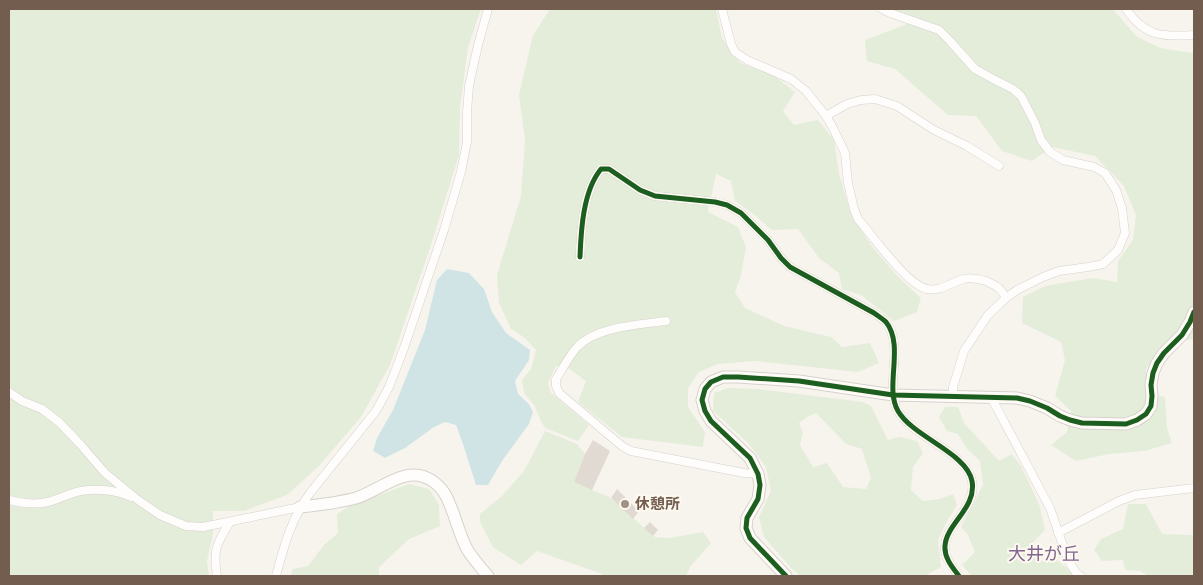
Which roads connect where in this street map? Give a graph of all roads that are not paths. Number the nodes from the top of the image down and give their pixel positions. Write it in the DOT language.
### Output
graph roads {
  1 [pos="488,9"];
  2 [pos="722,9"];
  3 [pos="882,9"];
  4 [pos="1126,9"];
  5 [pos="1194,35"];
  6 [pos="826,116"];
  7 [pos="999,166"];
  8 [pos="580,257"];
  9 [pos="1006,298"];
  10 [pos="1194,312"];
  11 [pos="666,321"];
  12 [pos="9,392"];
  13 [pos="893,395"];
  14 [pos="953,396"];
  15 [pos="991,397"];
  16 [pos="758,474"];
  17 [pos="1194,488"];
  18 [pos="9,500"];
  19 [pos="138,500"];
  20 [pos="300,507"];
  21 [pos="230,522"];
  22 [pos="1058,533"];
  23 [pos="217,576"];
  24 [pos="276,576"];
  25 [pos="488,576"];
  26 [pos="786,576"];
  27 [pos="960,576"];
  28 [pos="1081,576"];
  1 -- 20 [label="street"];
  2 -- 6 [label="street"];
  3 -- 9 [label="street"];
  4 -- 5 [label="street"];
  6 -- 7 [label="street"];
  6 -- 9 [label="street"];
  8 -- 13 [label="street"];
  9 -- 14 [label="street"];
  10 -- 15 [label="street"];
  11 -- 16 [label="street"];
  12 -- 19 [label="street"];
  13 -- 14 [label="street"];
  13 -- 16 [label="street"];
  13 -- 27 [label="street"];
  14 -- 15 [label="street"];
  15 -- 22 [label="street"];
  16 -- 26 [label="street"];
  17 -- 22 [label="street"];
  18 -- 19 [label="street"];
  19 -- 21 [label="street"];
  20 -- 21 [label="street"];
  20 -- 24 [label="street"];
  20 -- 25 [label="street"];
  21 -- 23 [label="street"];
  22 -- 28 [label="street"];
}
